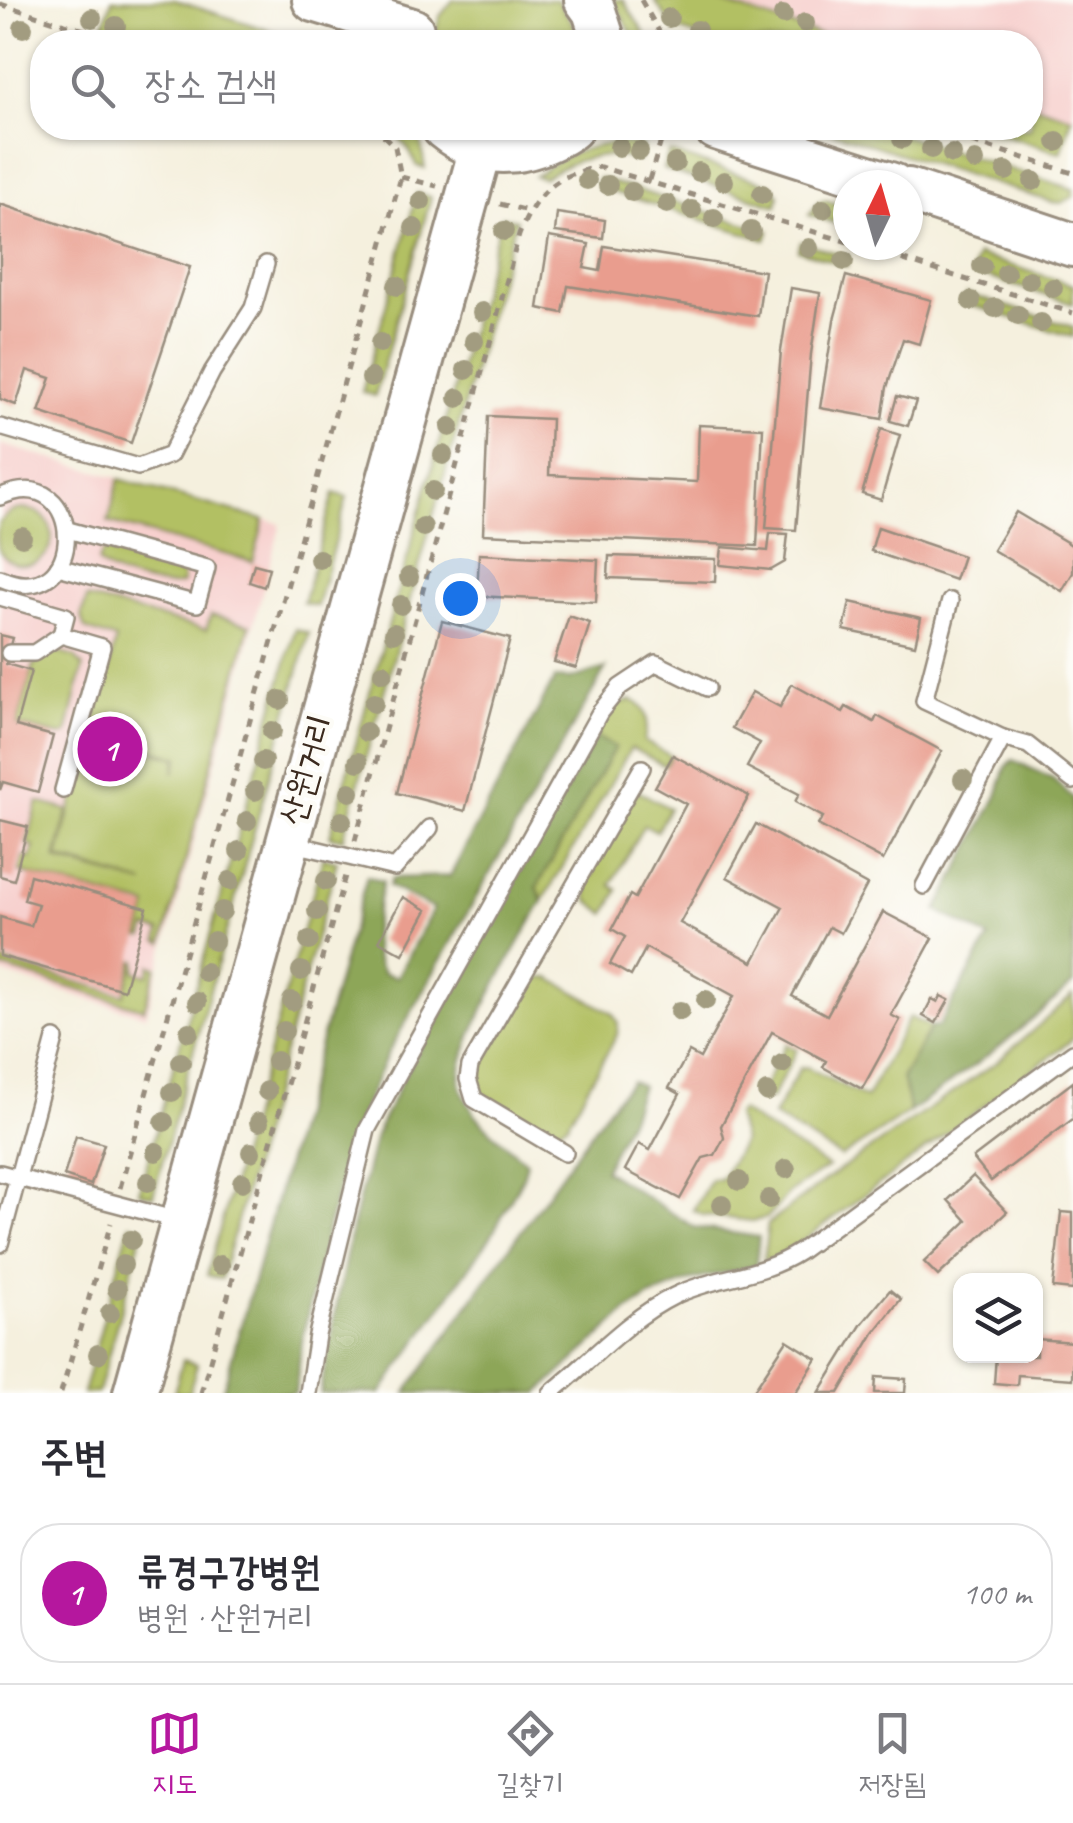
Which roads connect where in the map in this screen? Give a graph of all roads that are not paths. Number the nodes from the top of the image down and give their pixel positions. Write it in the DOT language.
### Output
graph roads {
  1 [pos="314,0"];
  2 [pos="586,0"];
  3 [pos="416,24"];
  4 [pos="600,30"];
  5 [pos="461,140"];
  6 [pos="552,140"];
  7 [pos="753,140"];
  8 [pos="481,148"];
  9 [pos="846,170"];
  10 [pos="923,195"];
  11 [pos="1073,244"];
  12 [pos="266,264"];
  13 [pos="0,427"];
  14 [pos="0,498"];
  15 [pos="68,530"];
  16 [pos="58,567"];
  17 [pos="5,580"];
  18 [pos="3,598"];
  19 [pos="950,601"];
  20 [pos="61,634"];
  21 [pos="9,653"];
  22 [pos="707,688"];
  23 [pos="1003,738"];
  24 [pos="642,768"];
  25 [pos="1073,781"];
  26 [pos="63,790"];
  27 [pos="430,828"];
  28 [pos="286,842"];
  29 [pos="924,886"];
  30 [pos="55,1040"];
  31 [pos="1073,1052"];
  32 [pos="564,1153"];
  33 [pos="0,1173"];
  34 [pos="18,1177"];
  35 [pos="181,1221"];
  36 [pos="0,1244"];
  37 [pos="134,1393"];
  38 [pos="308,1393"];
  39 [pos="551,1393"];
  1 -- 3 [label="main road"];
  2 -- 4 [label="main road"];
  5 -- 8 [label="main road"];
  6 -- 8 [label="main road"];
  7 -- 9 [label="main road"];
  8 -- 28 [label="main road, 산원거리"];
  10 -- 11 [label="main road"];
  12 -- 13 [label="lane"];
  14 -- 15 [label="lane"];
  15 -- 16 [label="lane"];
  15 -- 16 [label="lane"];
  16 -- 17 [label="lane"];
  17 -- 18 [label="lane"];
  18 -- 20 [label="lane"];
  19 -- 23 [label="lane"];
  20 -- 21 [label="lane"];
  20 -- 26 [label="lane"];
  22 -- 38 [label="lane"];
  23 -- 25 [label="lane"];
  23 -- 29 [label="lane"];
  24 -- 32 [label="lane"];
  27 -- 28 [label="lane"];
  28 -- 35 [label="main road, 산원거리"];
  30 -- 34 [label="lane"];
  31 -- 39 [label="lane"];
  33 -- 34 [label="lane"];
  34 -- 35 [label="lane"];
  34 -- 36 [label="lane"];
  35 -- 37 [label="main road, 산원거리"];
}
